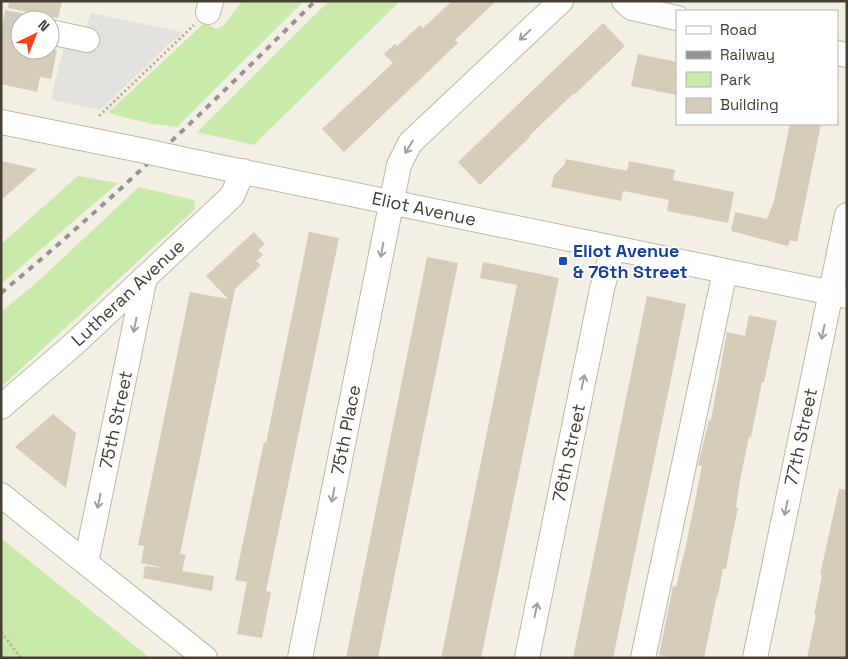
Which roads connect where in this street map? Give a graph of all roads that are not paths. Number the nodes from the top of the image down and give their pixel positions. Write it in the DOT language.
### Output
graph roads {
  1 [pos="561,1"];
  2 [pos="624,1"];
  3 [pos="676,18"];
  4 [pos="60,34"];
  5 [pos="87,40"];
  6 [pos="1,122"];
  7 [pos="243,171"];
  8 [pos="392,202"];
  9 [pos="847,215"];
  10 [pos="613,248"];
  11 [pos="724,271"];
  12 [pos="145,277"];
  13 [pos="839,294"];
  14 [pos="1,407"];
  15 [pos="1,495"];
  16 [pos="86,563"];
  17 [pos="205,658"];
  18 [pos="300,658"];
  19 [pos="527,658"];
  20 [pos="643,658"];
  21 [pos="755,658"];
  1 -- 8 [label="street, one-way"];
  2 -- 3 [label="street"];
  4 -- 5 [label="street"];
  6 -- 7 [label="street, Eliot Avenue, bridge"];
  7 -- 8 [label="street, Eliot Avenue"];
  7 -- 12 [label="street, Lutheran Avenue"];
  8 -- 10 [label="street, Eliot Avenue"];
  8 -- 18 [label="street, 75th Place, one-way"];
  9 -- 13 [label="street, 77th Street"];
  10 -- 11 [label="street, Eliot Avenue"];
  19 -- 10 [label="street, 76th Street, one-way"];
  11 -- 13 [label="street, Eliot Avenue"];
  11 -- 20 [label="street"];
  12 -- 14 [label="street, Lutheran Avenue"];
  12 -- 16 [label="street, 75th Street, one-way"];
  13 -- 21 [label="street, 77th Street, one-way"];
  15 -- 16 [label="street"];
  16 -- 17 [label="street"];
}
